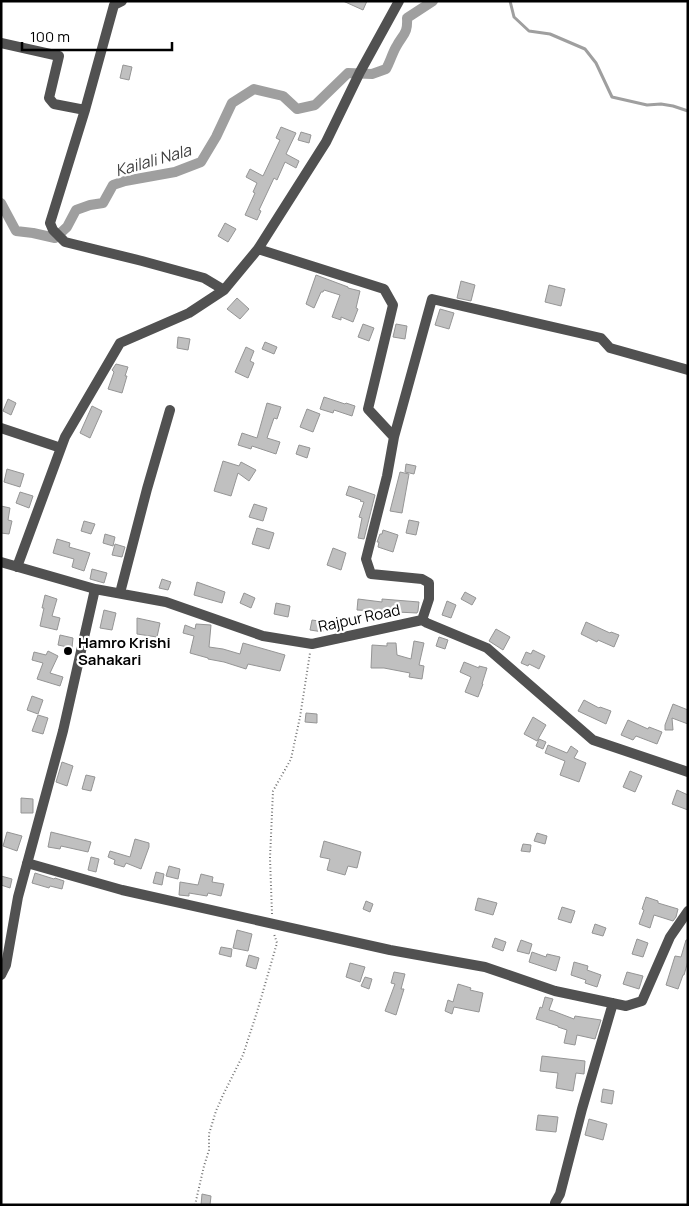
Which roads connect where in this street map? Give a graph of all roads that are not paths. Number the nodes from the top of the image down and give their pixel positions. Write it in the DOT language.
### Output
graph roads {
  1 [pos="122,1"];
  2 [pos="399,1"];
  3 [pos="1,43"];
  4 [pos="85,110"];
  5 [pos="258,249"];
  6 [pos="224,290"];
  7 [pos="688,370"];
  8 [pos="170,410"];
  9 [pos="1,428"];
  10 [pos="394,438"];
  11 [pos="61,448"];
  12 [pos="1,562"];
  13 [pos="17,567"];
  14 [pos="95,589"];
  15 [pos="120,593"];
  16 [pos="422,620"];
  17 [pos="688,772"];
  18 [pos="27,863"];
  19 [pos="688,911"];
  20 [pos="1,975"];
  21 [pos="612,1003"];
  22 [pos="555,1203"];
  1 -- 4 [label="street"];
  2 -- 5 [label="street"];
  3 -- 4 [label="street"];
  4 -- 6 [label="street"];
  5 -- 6 [label="street"];
  5 -- 10 [label="street"];
  6 -- 11 [label="street"];
  7 -- 10 [label="street"];
  8 -- 15 [label="street"];
  9 -- 11 [label="street"];
  10 -- 16 [label="street"];
  11 -- 13 [label="street"];
  12 -- 13 [label="street, Rajpur Road"];
  13 -- 14 [label="street, Rajpur Road"];
  14 -- 15 [label="street, Rajpur Road"];
  14 -- 18 [label="street"];
  15 -- 16 [label="street, Rajpur Road"];
  16 -- 17 [label="street, Rajpur Road"];
  18 -- 20 [label="street"];
  18 -- 21 [label="street"];
  19 -- 21 [label="street"];
  21 -- 22 [label="street"];
}
